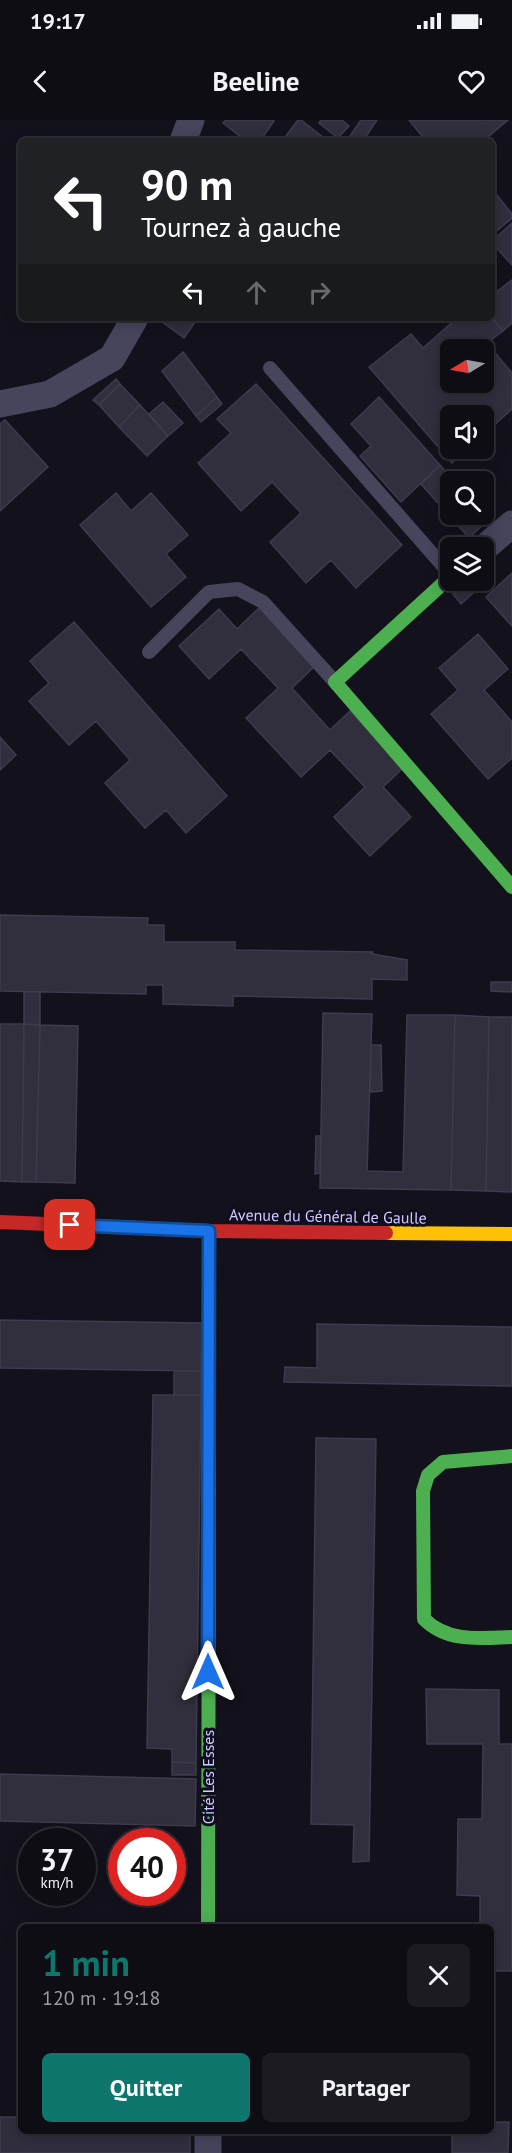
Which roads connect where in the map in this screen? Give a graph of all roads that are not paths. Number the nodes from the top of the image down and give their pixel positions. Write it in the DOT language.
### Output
graph roads {
  1 [pos="191,120"];
  2 [pos="184,138"];
  3 [pos="133,321"];
  4 [pos="270,368"];
  5 [pos="0,404"];
  6 [pos="512,524"];
  7 [pos="494,540"];
  8 [pos="440,564"];
  9 [pos="440,584"];
  10 [pos="149,652"];
  11 [pos="335,682"];
  12 [pos="512,886"];
  13 [pos="0,1222"];
  14 [pos="209,1231"];
  15 [pos="512,1234"];
  16 [pos="512,1456"];
  17 [pos="512,1636"];
  18 [pos="208,1924"];
  19 [pos="208,2134"];
  20 [pos="208,2153"];
  1 -- 2 [label="street"];
  3 -- 5 [label="street"];
  4 -- 8 [label="lane"];
  6 -- 7 [label="street"];
  9 -- 11 [label="street"];
  10 -- 11 [label="lane"];
  11 -- 12 [label="street"];
  13 -- 14 [label="street, Avenue du Général de Gaulle"];
  14 -- 15 [label="street, Avenue du Général de Gaulle"];
  14 -- 18 [label="street, Cité Les Esses"];
  16 -- 17 [label="street"];
  19 -- 20 [label="street"];
}
